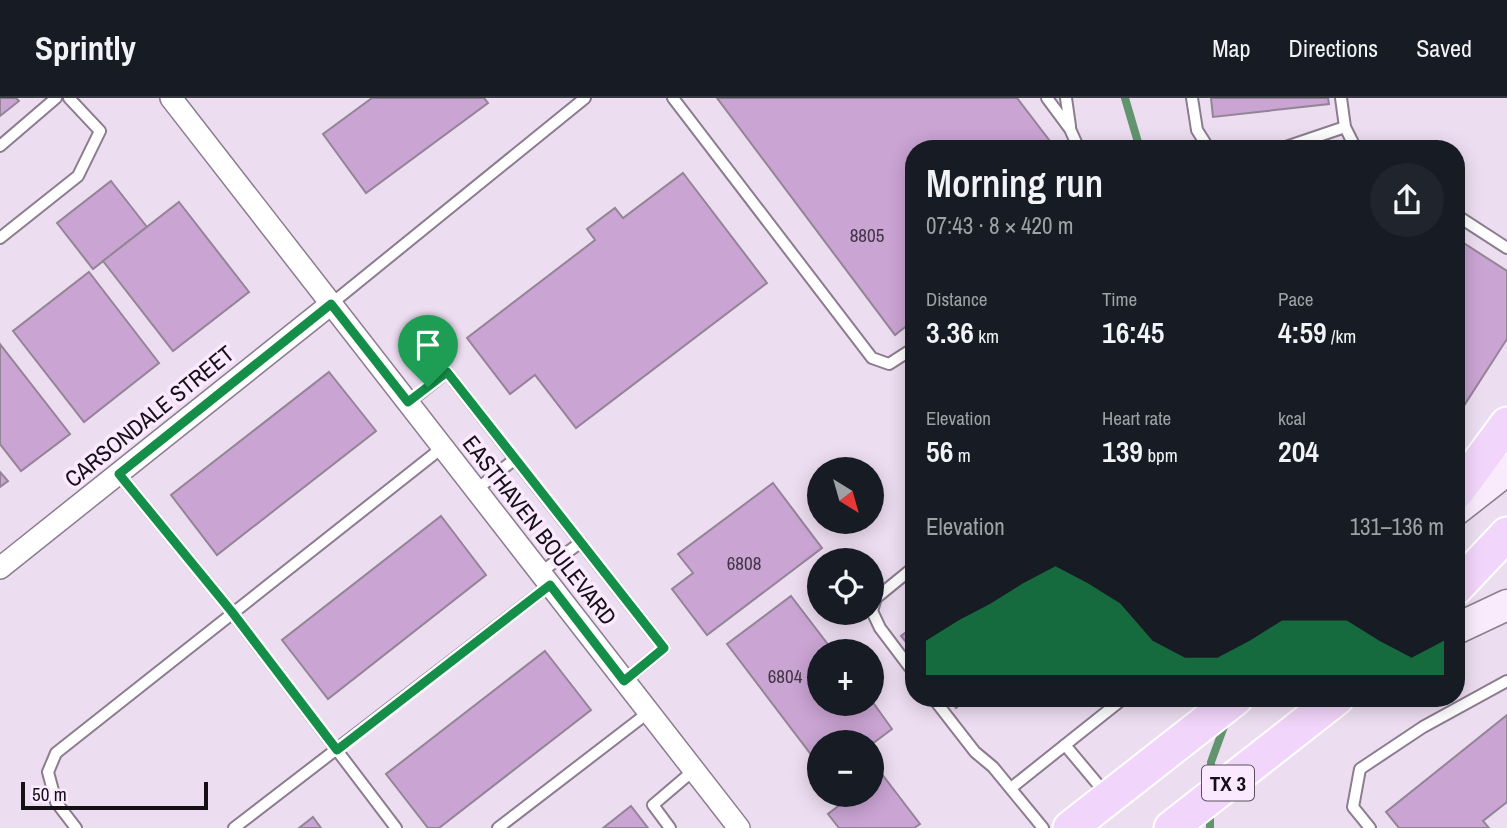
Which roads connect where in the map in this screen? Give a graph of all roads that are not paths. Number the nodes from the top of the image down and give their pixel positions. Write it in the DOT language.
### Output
graph roads {
  1 [pos="56,98"];
  2 [pos="69,98"];
  3 [pos="171,98"];
  4 [pos="585,98"];
  5 [pos="673,98"];
  6 [pos="1047,98"];
  7 [pos="1066,98"];
  8 [pos="1192,98"];
  9 [pos="1341,98"];
  10 [pos="1345,127"];
  11 [pos="1070,129"];
  12 [pos="1075,140"];
  13 [pos="1203,140"];
  14 [pos="1307,140"];
  15 [pos="1352,140"];
  16 [pos="0,146"];
  17 [pos="1465,221"];
  18 [pos="0,238"];
  19 [pos="1507,248"];
  20 [pos="331,304"];
  21 [pos="905,354"];
  22 [pos="408,402"];
  23 [pos="1507,424"];
  24 [pos="443,447"];
  25 [pos="515,459"];
  26 [pos="1507,470"];
  27 [pos="119,474"];
  28 [pos="1465,481"];
  29 [pos="476,490"];
  30 [pos="1465,503"];
  31 [pos="1507,534"];
  32 [pos="581,542"];
  33 [pos="0,568"];
  34 [pos="905,574"];
  35 [pos="1465,578"];
  36 [pos="545,579"];
  37 [pos="1507,605"];
  38 [pos="232,612"];
  39 [pos="1465,625"];
  40 [pos="905,661"];
  41 [pos="624,681"];
  42 [pos="1507,681"];
  43 [pos="1465,704"];
  44 [pos="940,707"];
  45 [pos="1113,707"];
  46 [pos="1225,707"];
  47 [pos="1325,707"];
  48 [pos="1460,707"];
  49 [pos="649,712"];
  50 [pos="1065,745"];
  51 [pos="337,750"];
  52 [pos="694,770"];
  53 [pos="1011,788"];
  54 [pos="1109,797"];
  55 [pos="1082,825"];
  56 [pos="76,828"];
  57 [pos="234,828"];
  58 [pos="396,828"];
  59 [pos="498,828"];
  60 [pos="670,828"];
  61 [pos="739,828"];
  62 [pos="1043,828"];
  63 [pos="1171,828"];
  64 [pos="1370,828"];
  1 -- 16 [label="lane"];
  2 -- 18 [label="lane"];
  3 -- 20 [label="street, EASTHAVEN BOULEVARD"];
  4 -- 20 [label="lane"];
  5 -- 21 [label="lane"];
  6 -- 11 [label="lane"];
  7 -- 11 [label="lane"];
  8 -- 13 [label="lane"];
  9 -- 10 [label="lane"];
  10 -- 14 [label="lane"];
  10 -- 15 [label="lane"];
  11 -- 12 [label="lane"];
  17 -- 19 [label="lane"];
  20 -- 22 [label="street, EASTHAVEN BOULEVARD"];
  20 -- 27 [label="street, CARSONDALE STREET"];
  22 -- 24 [label="street, EASTHAVEN BOULEVARD"];
  22 -- 25 [label="lane"];
  23 -- 28 [label="main road"];
  24 -- 29 [label="street, EASTHAVEN BOULEVARD"];
  24 -- 38 [label="lane"];
  25 -- 29 [label="lane"];
  25 -- 32 [label="lane"];
  26 -- 30 [label="street"];
  27 -- 33 [label="street, CARSONDALE STREET"];
  27 -- 38 [label="lane"];
  29 -- 36 [label="street, EASTHAVEN BOULEVARD"];
  31 -- 35 [label="main road"];
  32 -- 36 [label="lane"];
  32 -- 41 [label="lane"];
  34 -- 40 [label="lane"];
  36 -- 41 [label="street, EASTHAVEN BOULEVARD"];
  36 -- 51 [label="lane"];
  37 -- 39 [label="street"];
  38 -- 51 [label="lane"];
  38 -- 56 [label="lane"];
  41 -- 49 [label="street, EASTHAVEN BOULEVARD"];
  42 -- 43 [label="lane"];
  44 -- 53 [label="lane"];
  45 -- 50 [label="lane"];
  46 -- 54 [label="main road, TX 3"];
  47 -- 63 [label="main road, TX 3"];
  48 -- 64 [label="lane"];
  49 -- 52 [label="street, EASTHAVEN BOULEVARD"];
  49 -- 59 [label="lane"];
  50 -- 53 [label="lane"];
  50 -- 54 [label="lane"];
  51 -- 57 [label="lane"];
  51 -- 58 [label="lane"];
  52 -- 60 [label="lane"];
  52 -- 61 [label="street, EASTHAVEN BOULEVARD"];
  53 -- 62 [label="lane"];
  54 -- 55 [label="main road, TX 3"];
}
